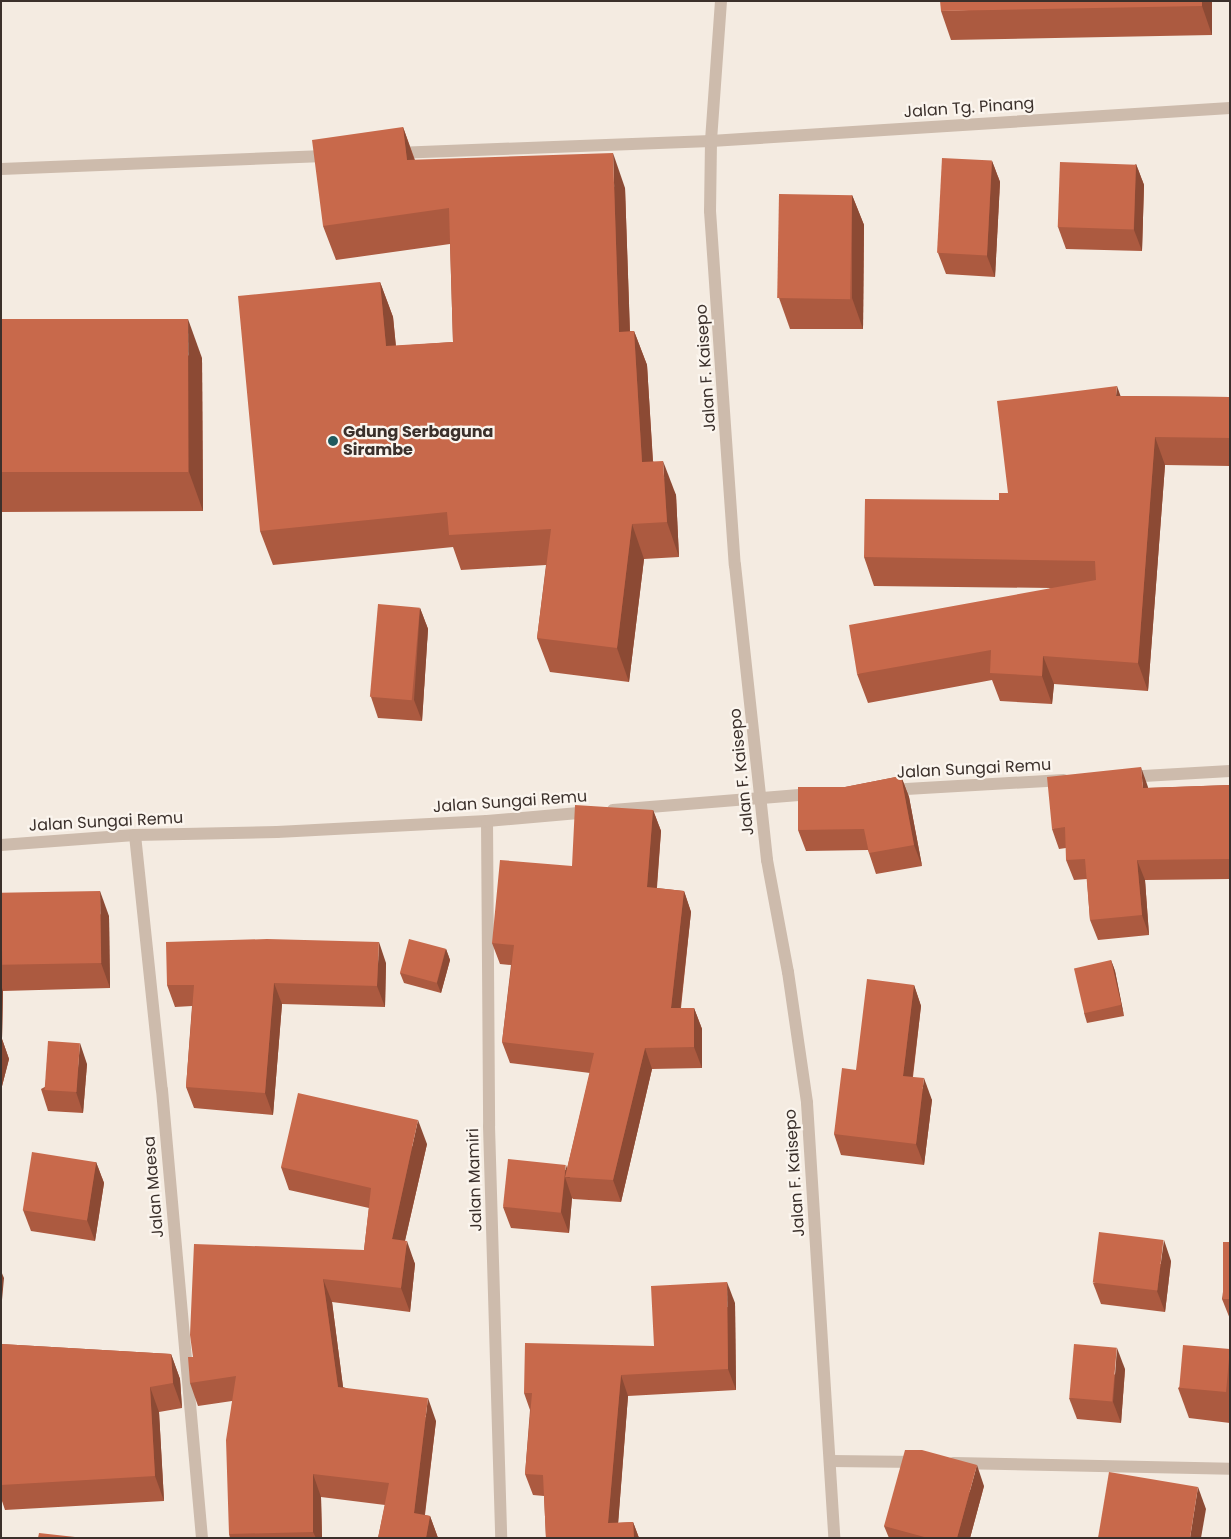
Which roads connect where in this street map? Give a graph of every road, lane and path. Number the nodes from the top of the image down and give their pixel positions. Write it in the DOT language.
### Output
graph roads {
  1 [pos="721,1"];
  2 [pos="1230,108"];
  3 [pos="711,141"];
  4 [pos="381,154"];
  5 [pos="341,156"];
  6 [pos="1,169"];
  7 [pos="1230,771"];
  8 [pos="1110,778"];
  9 [pos="1080,779"];
  10 [pos="871,791"];
  11 [pos="831,793"];
  12 [pos="761,797"];
  13 [pos="487,821"];
  14 [pos="135,834"];
  15 [pos="1,845"];
  16 [pos="831,1461"];
  17 [pos="1230,1469"];
  18 [pos="202,1538"];
  19 [pos="501,1538"];
  20 [pos="834,1538"];
  1 -- 3 [label="street, Jalan F. Kaisepo"];
  2 -- 3 [label="street, Jalan Tg. Pinang"];
  3 -- 4 [label="street, Jalan Tg. Pinang"];
  3 -- 12 [label="street, Jalan F. Kaisepo"];
  5 -- 6 [label="street"];
  7 -- 8 [label="street"];
  9 -- 10 [label="street, Jalan Sungai Remu"];
  11 -- 12 [label="street, Jalan Sungai Remu"];
  12 -- 13 [label="street, Jalan Sungai Remu"];
  12 -- 16 [label="street, Jalan F. Kaisepo"];
  13 -- 14 [label="street, Jalan Sungai Remu"];
  13 -- 19 [label="street, Jalan Mamiri"];
  14 -- 15 [label="street, Jalan Sungai Remu"];
  14 -- 18 [label="street, Jalan Maesa"];
  16 -- 17 [label="street"];
  16 -- 20 [label="street, Jalan F. Kaisepo"];
}
